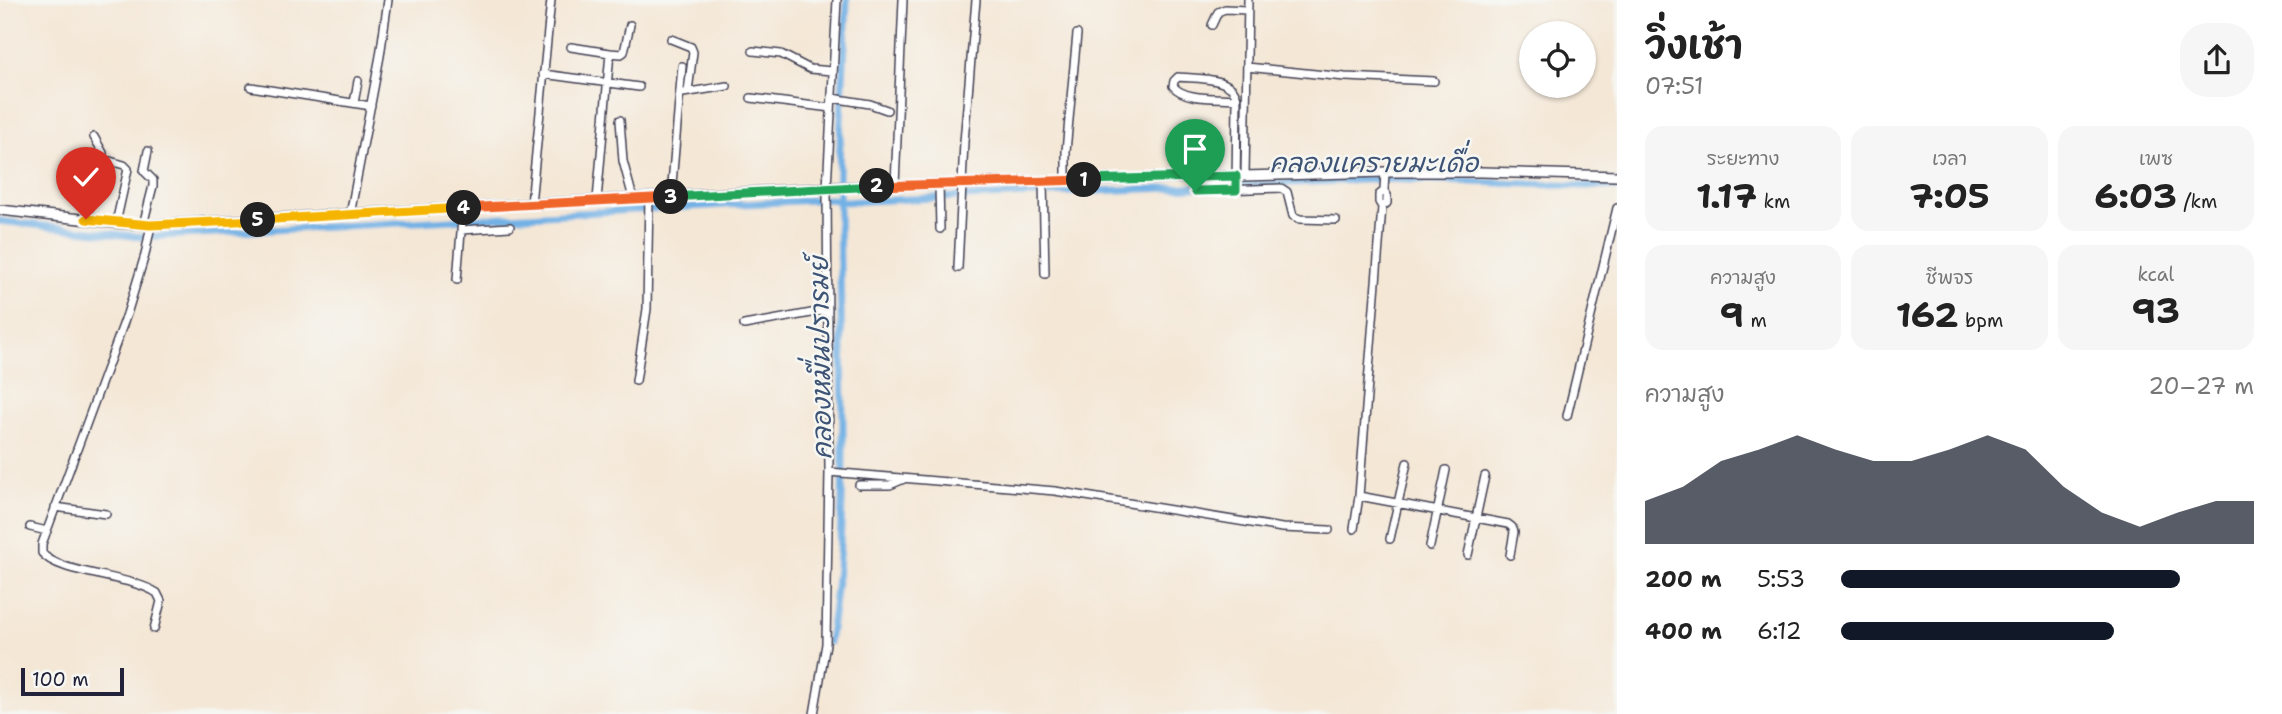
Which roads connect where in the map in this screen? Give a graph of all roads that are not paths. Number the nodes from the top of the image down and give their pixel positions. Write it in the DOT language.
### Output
graph roads {
  1 [pos="388,0"];
  2 [pos="551,0"];
  3 [pos="837,0"];
  4 [pos="903,0"];
  5 [pos="976,0"];
  6 [pos="1248,0"];
  7 [pos="1247,10"];
  8 [pos="629,25"];
  9 [pos="1212,25"];
  10 [pos="1077,34"];
  11 [pos="671,38"];
  12 [pos="571,47"];
  13 [pos="752,51"];
  14 [pos="610,53"];
  15 [pos="682,66"];
  16 [pos="1247,68"];
  17 [pos="832,71"];
  18 [pos="543,74"];
  19 [pos="358,80"];
  20 [pos="1434,80"];
  21 [pos="1213,81"];
  22 [pos="607,83"];
  23 [pos="727,86"];
  24 [pos="251,87"];
  25 [pos="639,87"];
  26 [pos="684,93"];
  27 [pos="1212,97"];
  28 [pos="751,98"];
  29 [pos="839,99"];
  30 [pos="1237,99"];
  31 [pos="354,103"];
  32 [pos="371,106"];
  33 [pos="831,108"];
  34 [pos="887,110"];
  35 [pos="620,120"];
  36 [pos="94,137"];
  37 [pos="148,151"];
  38 [pos="110,161"];
  39 [pos="100,171"];
  40 [pos="1385,176"];
  41 [pos="1617,176"];
  42 [pos="1066,180"];
  43 [pos="1238,181"];
  44 [pos="895,185"];
  45 [pos="95,186"];
  46 [pos="1043,188"];
  47 [pos="939,190"];
  48 [pos="961,190"];
  49 [pos="1195,191"];
  50 [pos="832,192"];
  51 [pos="671,197"];
  52 [pos="633,198"];
  53 [pos="597,200"];
  54 [pos="531,204"];
  55 [pos="649,205"];
  56 [pos="1617,208"];
  57 [pos="0,210"];
  58 [pos="350,215"];
  59 [pos="86,219"];
  60 [pos="462,219"];
  61 [pos="1336,220"];
  62 [pos="116,223"];
  63 [pos="510,227"];
  64 [pos="940,229"];
  65 [pos="148,230"];
  66 [pos="958,268"];
  67 [pos="1045,274"];
  68 [pos="457,280"];
  69 [pos="828,310"];
  70 [pos="744,326"];
  71 [pos="636,380"];
  72 [pos="1567,416"];
  73 [pos="1407,463"];
  74 [pos="1446,470"];
  75 [pos="835,473"];
  76 [pos="1485,476"];
  77 [pos="904,479"];
  78 [pos="859,485"];
  79 [pos="1359,496"];
  80 [pos="1398,503"];
  81 [pos="55,507"];
  82 [pos="1437,511"];
  83 [pos="106,514"];
  84 [pos="1476,519"];
  85 [pos="30,527"];
  86 [pos="1354,529"];
  87 [pos="1329,530"];
  88 [pos="47,531"];
  89 [pos="1390,539"];
  90 [pos="1430,546"];
  91 [pos="1468,555"];
  92 [pos="1510,555"];
  93 [pos="154,629"];
  94 [pos="814,714"];
  1 -- 32 [label="street"];
  2 -- 18 [label="street"];
  3 -- 17 [label="street"];
  4 -- 44 [label="street"];
  5 -- 48 [label="street"];
  6 -- 7 [label="street"];
  7 -- 9 [label="street"];
  7 -- 16 [label="street"];
  8 -- 14 [label="street"];
  10 -- 42 [label="street"];
  11 -- 26 [label="street"];
  12 -- 14 [label="street"];
  13 -- 17 [label="street"];
  14 -- 22 [label="street"];
  15 -- 26 [label="street"];
  16 -- 20 [label="street"];
  16 -- 43 [label="street"];
  17 -- 29 [label="street"];
  18 -- 22 [label="street"];
  18 -- 54 [label="street"];
  19 -- 31 [label="street"];
  21 -- 27 [label="street"];
  21 -- 27 [label="street"];
  21 -- 30 [label="street"];
  22 -- 25 [label="street"];
  22 -- 53 [label="street"];
  23 -- 26 [label="street"];
  24 -- 31 [label="street"];
  26 -- 51 [label="street"];
  27 -- 30 [label="street"];
  28 -- 33 [label="street"];
  29 -- 33 [label="street"];
  29 -- 34 [label="street"];
  30 -- 43 [label="street"];
  31 -- 32 [label="street"];
  32 -- 58 [label="street"];
  33 -- 50 [label="street"];
  35 -- 52 [label="street"];
  36 -- 39 [label="street"];
  37 -- 65 [label="street"];
  38 -- 62 [label="street"];
  40 -- 41 [label="street"];
  40 -- 43 [label="street"];
  40 -- 79 [label="street"];
  42 -- 43 [label="street"];
  42 -- 46 [label="street"];
  43 -- 49 [label="street"];
  43 -- 61 [label="street"];
  44 -- 47 [label="street"];
  44 -- 50 [label="street"];
  45 -- 59 [label="street"];
  46 -- 48 [label="street"];
  46 -- 67 [label="street"];
  47 -- 48 [label="street"];
  47 -- 64 [label="street"];
  48 -- 66 [label="street"];
  50 -- 51 [label="street"];
  50 -- 69 [label="street"];
  51 -- 55 [label="street"];
  52 -- 53 [label="street"];
  52 -- 55 [label="street"];
  53 -- 54 [label="street"];
  54 -- 60 [label="street"];
  55 -- 71 [label="street"];
  56 -- 72 [label="street"];
  57 -- 59 [label="street"];
  58 -- 60 [label="street"];
  58 -- 65 [label="street"];
  59 -- 62 [label="street"];
  60 -- 63 [label="street"];
  60 -- 68 [label="street"];
  62 -- 65 [label="street"];
  65 -- 81 [label="street"];
  69 -- 70 [label="street"];
  69 -- 75 [label="street"];
  73 -- 80 [label="street"];
  74 -- 82 [label="street"];
  75 -- 77 [label="street"];
  75 -- 94 [label="street"];
  76 -- 84 [label="street"];
  77 -- 78 [label="street"];
  77 -- 87 [label="street"];
  79 -- 80 [label="street"];
  79 -- 86 [label="street"];
  80 -- 82 [label="street"];
  80 -- 89 [label="street"];
  81 -- 83 [label="street"];
  81 -- 88 [label="street"];
  82 -- 84 [label="street"];
  82 -- 90 [label="street"];
  84 -- 91 [label="street"];
  84 -- 92 [label="street"];
  85 -- 88 [label="street"];
  88 -- 93 [label="street"];
}
